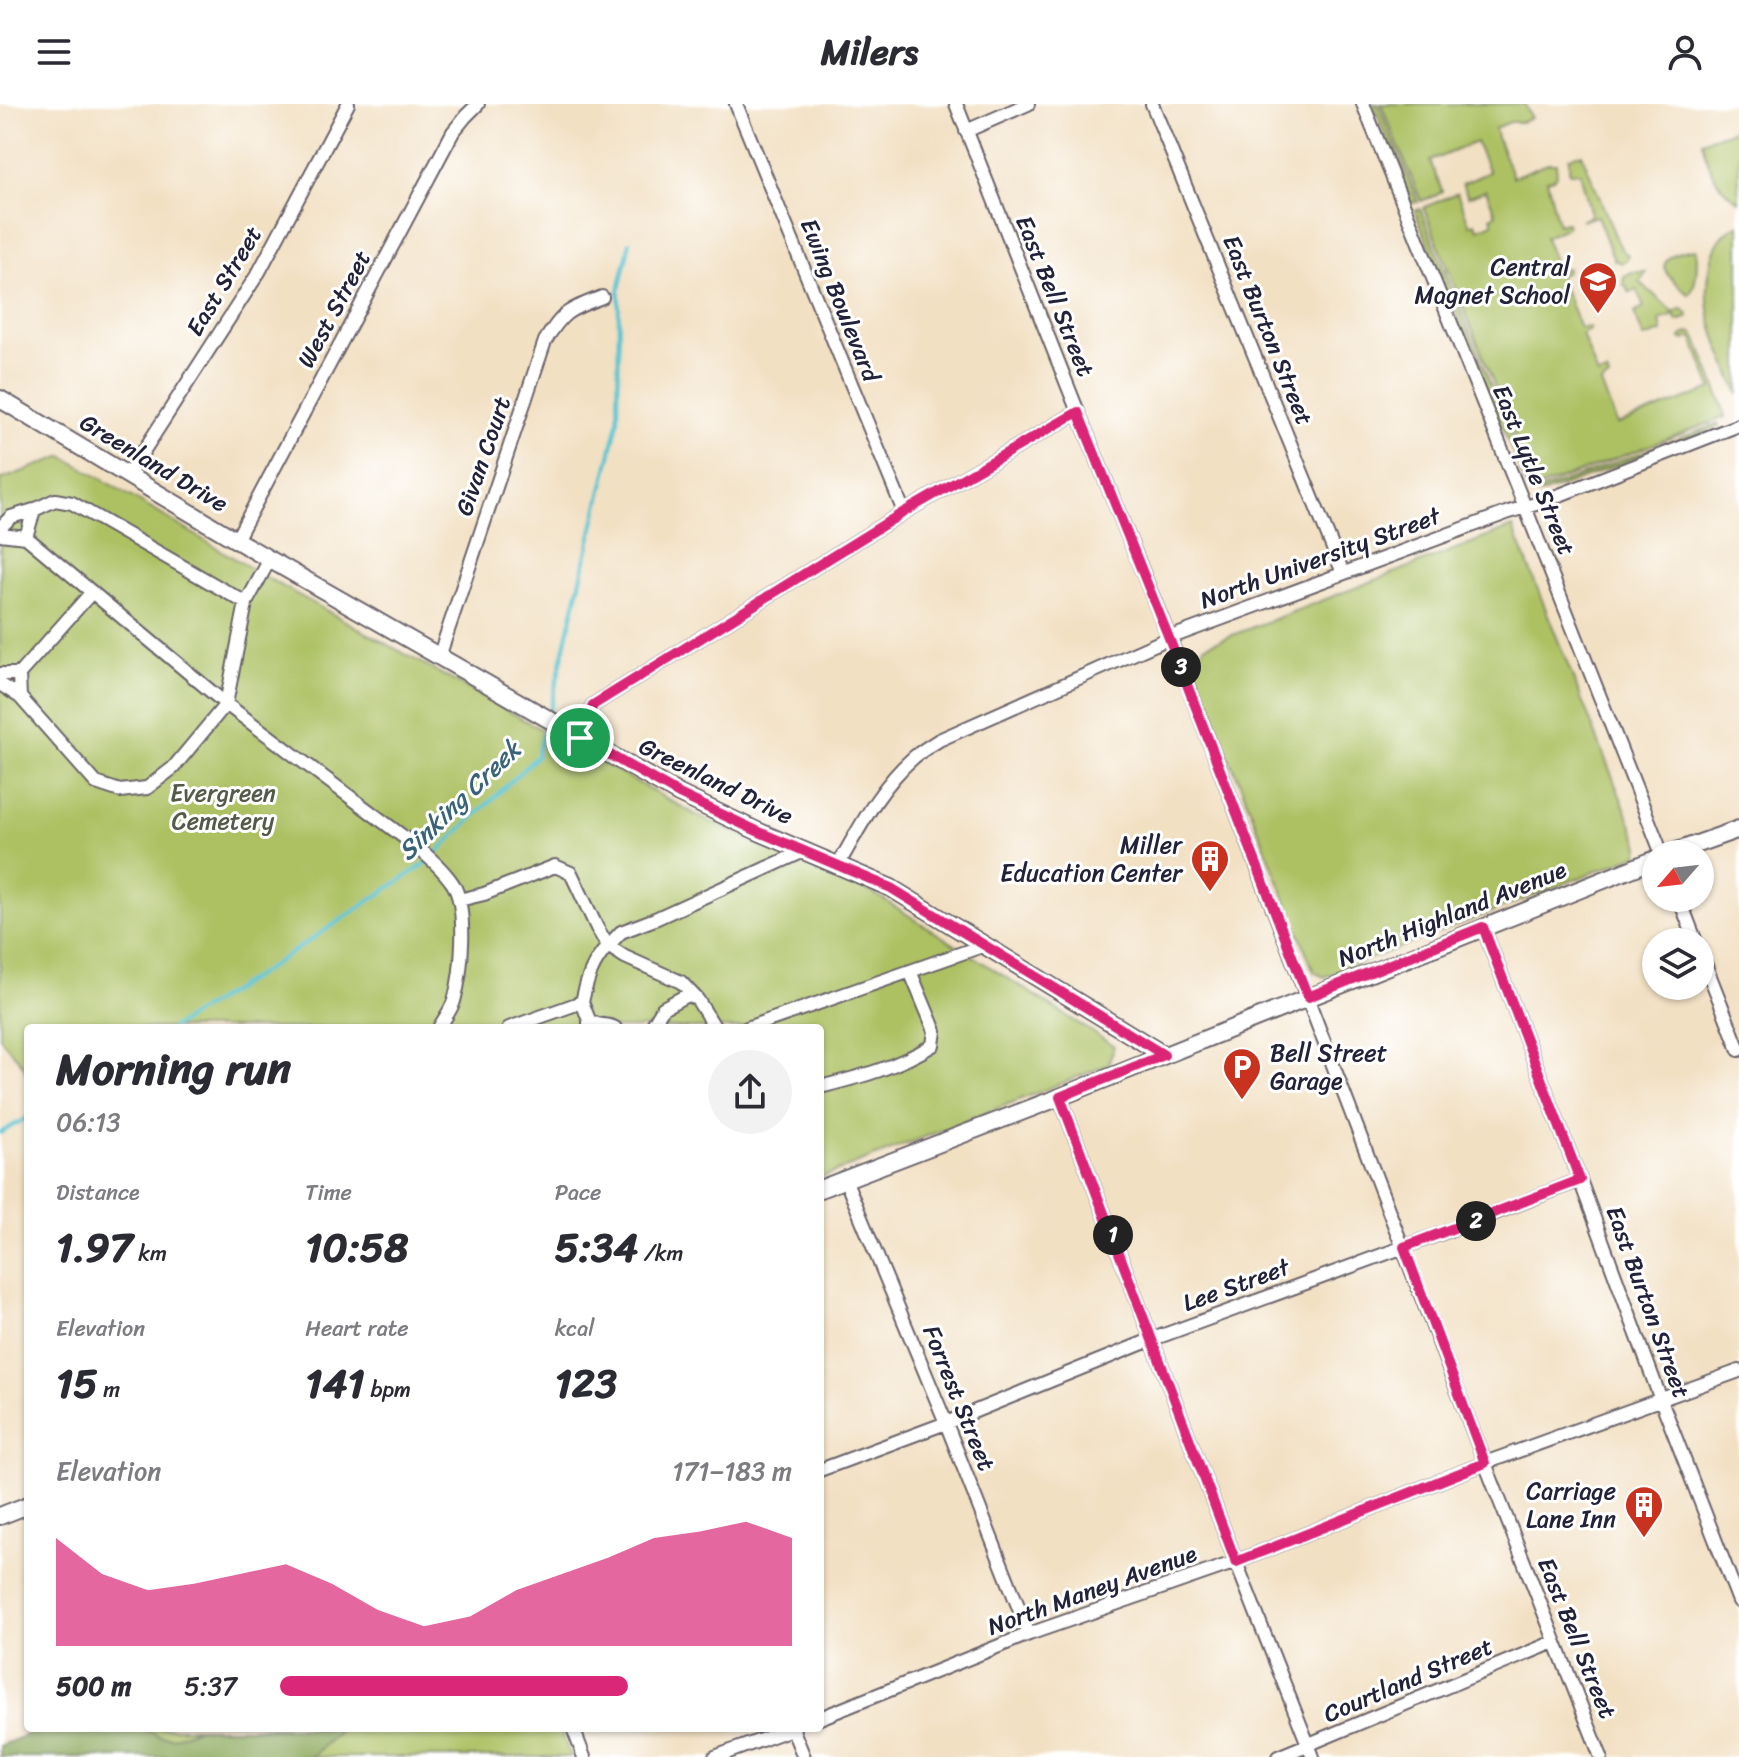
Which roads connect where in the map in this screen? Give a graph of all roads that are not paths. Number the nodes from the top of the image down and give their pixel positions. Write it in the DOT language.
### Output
graph roads {
  1 [pos="348,104"];
  2 [pos="478,104"];
  3 [pos="736,104"];
  4 [pos="956,104"];
  5 [pos="1028,104"];
  6 [pos="1152,104"];
  7 [pos="1363,104"];
  8 [pos="966,131"];
  9 [pos="602,297"];
  10 [pos="0,399"];
  11 [pos="1078,412"];
  12 [pos="1739,425"];
  13 [pos="128,475"];
  14 [pos="1525,507"];
  15 [pos="34,510"];
  16 [pos="904,512"];
  17 [pos="0,528"];
  18 [pos="0,534"];
  19 [pos="26,537"];
  20 [pos="236,540"];
  21 [pos="270,559"];
  22 [pos="1343,573"];
  23 [pos="92,592"];
  24 [pos="246,603"];
  25 [pos="1169,638"];
  26 [pos="439,657"];
  27 [pos="0,674"];
  28 [pos="19,674"];
  29 [pos="0,684"];
  30 [pos="20,697"];
  31 [pos="226,704"];
  32 [pos="580,738"];
  33 [pos="1739,829"];
  34 [pos="1656,840"];
  35 [pos="1708,840"];
  36 [pos="804,851"];
  37 [pos="838,865"];
  38 [pos="1642,865"];
  39 [pos="459,900"];
  40 [pos="1483,927"];
  41 [pos="985,945"];
  42 [pos="608,946"];
  43 [pos="910,971"];
  44 [pos="1714,987"];
  45 [pos="1308,997"];
  46 [pos="697,999"];
  47 [pos="582,1002"];
  48 [pos="441,1024"];
  49 [pos="520,1024"];
  50 [pos="589,1024"];
  51 [pos="653,1024"];
  52 [pos="713,1024"];
  53 [pos="758,1024"];
  54 [pos="1739,1050"];
  55 [pos="1164,1055"];
  56 [pos="824,1086"];
  57 [pos="1060,1097"];
  58 [pos="845,1179"];
  59 [pos="1580,1180"];
  60 [pos="824,1187"];
  61 [pos="1404,1247"];
  62 [pos="1153,1339"];
  63 [pos="1739,1371"];
  64 [pos="1661,1400"];
  65 [pos="946,1423"];
  66 [pos="1485,1463"];
  67 [pos="824,1469"];
  68 [pos="24,1507"];
  69 [pos="0,1516"];
  70 [pos="1236,1562"];
  71 [pos="1739,1601"];
  72 [pos="1029,1634"];
  73 [pos="1554,1642"];
  74 [pos="824,1716"];
  75 [pos="575,1732"];
  76 [pos="782,1732"];
  77 [pos="795,1732"];
  78 [pos="1311,1751"];
  79 [pos="584,1757"];
  80 [pos="715,1757"];
  81 [pos="804,1757"];
  82 [pos="1278,1757"];
  83 [pos="1601,1757"];
  1 -- 13 [label="street, East Street"];
  2 -- 20 [label="street, West Street"];
  3 -- 16 [label="street, Ewing Boulevard"];
  4 -- 8 [label="street, East Bell Street"];
  5 -- 8 [label="street"];
  6 -- 22 [label="street, East Burton Street"];
  7 -- 14 [label="street, East Lytle Street"];
  8 -- 11 [label="street, East Bell Street"];
  9 -- 26 [label="street, Givan Court"];
  10 -- 13 [label="street, Greenland Drive"];
  11 -- 16 [label="street"];
  11 -- 25 [label="street, East Bell Street"];
  12 -- 14 [label="street, North University Street"];
  13 -- 20 [label="street, Greenland Drive"];
  14 -- 22 [label="street, North University Street"];
  14 -- 34 [label="street, East Lytle Street"];
  15 -- 17 [label="street"];
  15 -- 19 [label="street"];
  15 -- 24 [label="street"];
  16 -- 32 [label="street"];
  18 -- 19 [label="street"];
  19 -- 23 [label="street"];
  20 -- 21 [label="street, Greenland Drive"];
  21 -- 24 [label="street"];
  21 -- 26 [label="street, Greenland Drive"];
  22 -- 25 [label="street, North University Street"];
  23 -- 28 [label="street"];
  23 -- 31 [label="street"];
  24 -- 31 [label="street"];
  25 -- 37 [label="street, North University Street"];
  25 -- 45 [label="street, East Bell Street"];
  26 -- 32 [label="street, Greenland Drive"];
  27 -- 28 [label="street"];
  28 -- 30 [label="street"];
  29 -- 30 [label="street"];
  30 -- 31 [label="street"];
  31 -- 39 [label="street"];
  32 -- 36 [label="street, Greenland Drive"];
  33 -- 35 [label="street"];
  36 -- 37 [label="street, Greenland Drive"];
  36 -- 42 [label="street"];
  37 -- 41 [label="street, Greenland Drive"];
  38 -- 40 [label="street, North Highland Avenue"];
  39 -- 42 [label="street"];
  39 -- 48 [label="street"];
  40 -- 45 [label="street, North Highland Avenue"];
  40 -- 59 [label="street, East Burton Street"];
  41 -- 43 [label="street"];
  41 -- 55 [label="street, Greenland Drive"];
  42 -- 46 [label="street"];
  42 -- 47 [label="street"];
  43 -- 53 [label="street"];
  43 -- 56 [label="street"];
  44 -- 54 [label="street"];
  45 -- 55 [label="street, North Highland Avenue"];
  45 -- 61 [label="street, East Bell Street"];
  46 -- 51 [label="street"];
  46 -- 52 [label="street"];
  47 -- 49 [label="street"];
  47 -- 50 [label="street"];
  55 -- 57 [label="street, North Highland Avenue"];
  57 -- 58 [label="street, North Highland Avenue"];
  57 -- 62 [label="street"];
  58 -- 60 [label="street, North Highland Avenue"];
  58 -- 65 [label="street, Forrest Street"];
  59 -- 61 [label="street, Lee Street"];
  59 -- 64 [label="street, East Burton Street"];
  61 -- 62 [label="street, Lee Street"];
  61 -- 66 [label="street, East Bell Street"];
  62 -- 65 [label="street, Lee Street"];
  62 -- 70 [label="street"];
  63 -- 64 [label="street, North Maney Avenue"];
  64 -- 66 [label="street, North Maney Avenue"];
  64 -- 71 [label="street, East Burton Street"];
  65 -- 67 [label="street, Lee Street"];
  65 -- 72 [label="street, Forrest Street"];
  66 -- 70 [label="street, North Maney Avenue"];
  66 -- 73 [label="street, East Bell Street"];
  68 -- 69 [label="street"];
  70 -- 72 [label="street, North Maney Avenue"];
  70 -- 78 [label="street"];
  72 -- 74 [label="street, North Maney Avenue"];
  73 -- 78 [label="street, Courtland Street"];
  73 -- 83 [label="street, East Bell Street"];
  75 -- 79 [label="street"];
  76 -- 80 [label="street"];
  77 -- 81 [label="street"];
  78 -- 82 [label="street, Courtland Street"];
}
